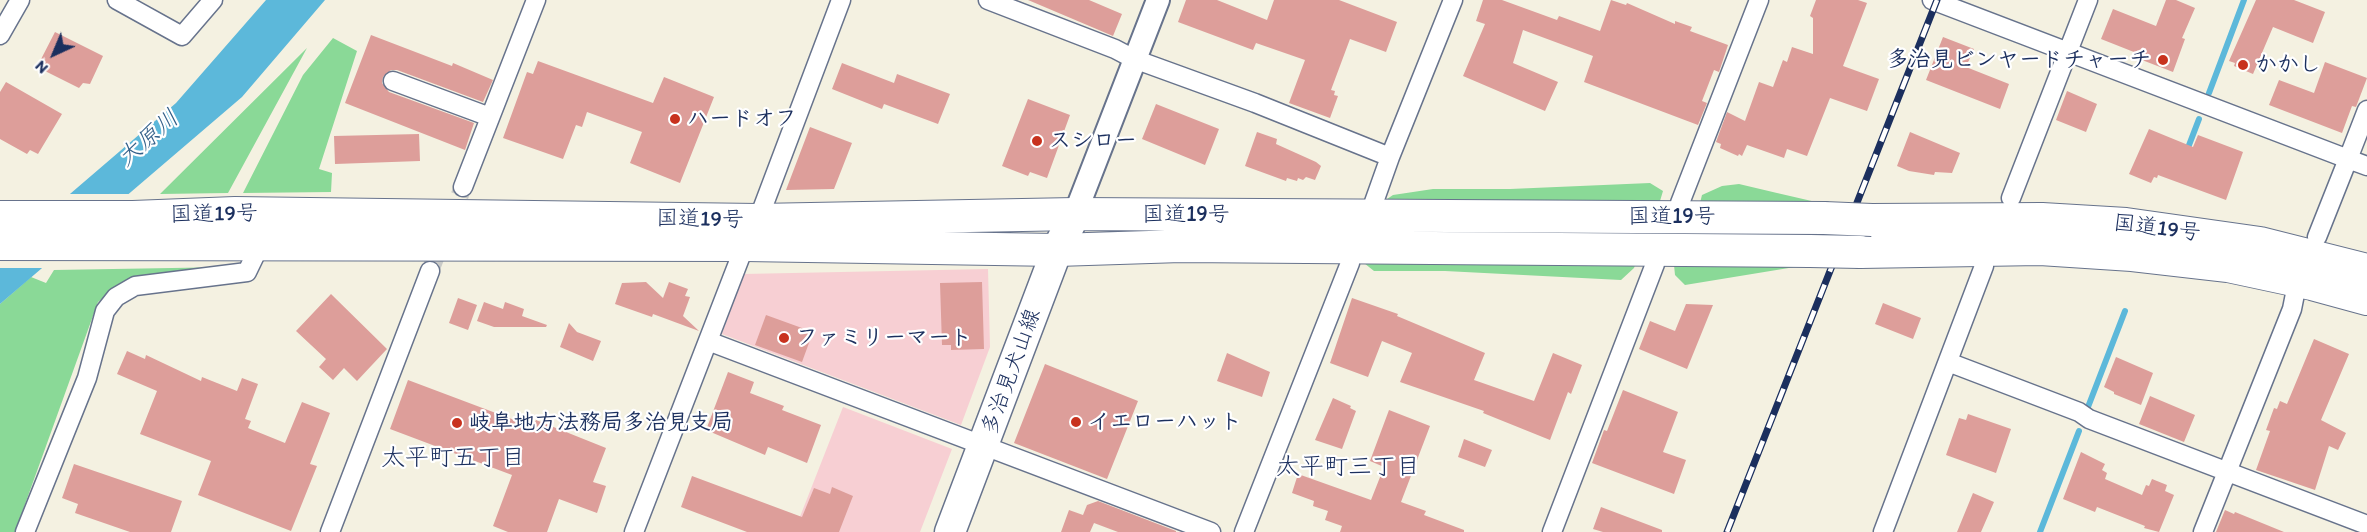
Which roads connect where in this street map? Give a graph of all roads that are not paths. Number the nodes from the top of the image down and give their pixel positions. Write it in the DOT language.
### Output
graph roads {
  1 [pos="20,0"];
  2 [pos="117,0"];
  3 [pos="213,0"];
  4 [pos="536,0"];
  5 [pos="841,0"];
  6 [pos="988,0"];
  7 [pos="1158,0"];
  8 [pos="1453,0"];
  9 [pos="1759,0"];
  10 [pos="1932,0"];
  11 [pos="2088,0"];
  12 [pos="0,35"];
  13 [pos="2068,53"];
  14 [pos="1134,59"];
  15 [pos="393,81"];
  16 [pos="2367,110"];
  17 [pos="490,117"];
  18 [pos="1390,157"];
  19 [pos="2348,159"];
  20 [pos="2367,166"];
  21 [pos="463,187"];
  22 [pos="2011,198"];
  23 [pos="1374,202"];
  24 [pos="1680,203"];
  25 [pos="1075,214"];
  26 [pos="0,216"];
  27 [pos="752,233"];
  28 [pos="2318,237"];
  29 [pos="0,244"];
  30 [pos="260,245"];
  31 [pos="1057,250"];
  32 [pos="1350,263"];
  33 [pos="1655,264"];
  34 [pos="1984,266"];
  35 [pos="2367,270"];
  36 [pos="430,271"];
  37 [pos="2295,294"];
  38 [pos="2367,299"];
  39 [pos="708,341"];
  40 [pos="1948,362"];
  41 [pos="984,447"];
  42 [pos="2226,471"];
  43 [pos="2367,525"];
  44 [pos="25,532"];
  45 [pos="330,532"];
  46 [pos="634,532"];
  47 [pos="950,532"];
  48 [pos="1211,532"];
  49 [pos="1244,532"];
  50 [pos="1552,532"];
  51 [pos="1882,532"];
  52 [pos="2203,532"];
  1 -- 12 [label="street"];
  2 -- 3 [label="street"];
  4 -- 17 [label="street"];
  5 -- 27 [label="street"];
  6 -- 14 [label="street"];
  7 -- 14 [label="street"];
  8 -- 18 [label="street"];
  9 -- 24 [label="street"];
  10 -- 13 [label="street"];
  11 -- 13 [label="street"];
  13 -- 19 [label="street"];
  13 -- 22 [label="street"];
  14 -- 18 [label="street"];
  14 -- 25 [label="street"];
  15 -- 17 [label="street"];
  16 -- 19 [label="street"];
  17 -- 21 [label="street"];
  18 -- 23 [label="street"];
  19 -- 20 [label="street"];
  19 -- 28 [label="street"];
  25 -- 27 [label="highway, 国道19号"];
  25 -- 31 [label="main road, 多治見犬山線"];
  25 -- 35 [label="highway, 国道19号, bridge"];
  26 -- 27 [label="highway, 国道19号"];
  27 -- 30 [label="highway, 国道19号"];
  27 -- 31 [label="highway, 国道19号"];
  27 -- 39 [label="street"];
  29 -- 30 [label="highway, 国道19号"];
  30 -- 44 [label="street"];
  31 -- 38 [label="highway, 国道19号, bridge"];
  31 -- 41 [label="main road, 多治見犬山線"];
  32 -- 49 [label="street"];
  33 -- 50 [label="street"];
  34 -- 40 [label="street"];
  36 -- 45 [label="street"];
  37 -- 42 [label="street"];
  39 -- 41 [label="street"];
  39 -- 46 [label="street"];
  40 -- 42 [label="street"];
  40 -- 51 [label="street"];
  41 -- 47 [label="main road, 多治見犬山線"];
  41 -- 48 [label="street"];
  42 -- 43 [label="street"];
  42 -- 52 [label="street"];
}
